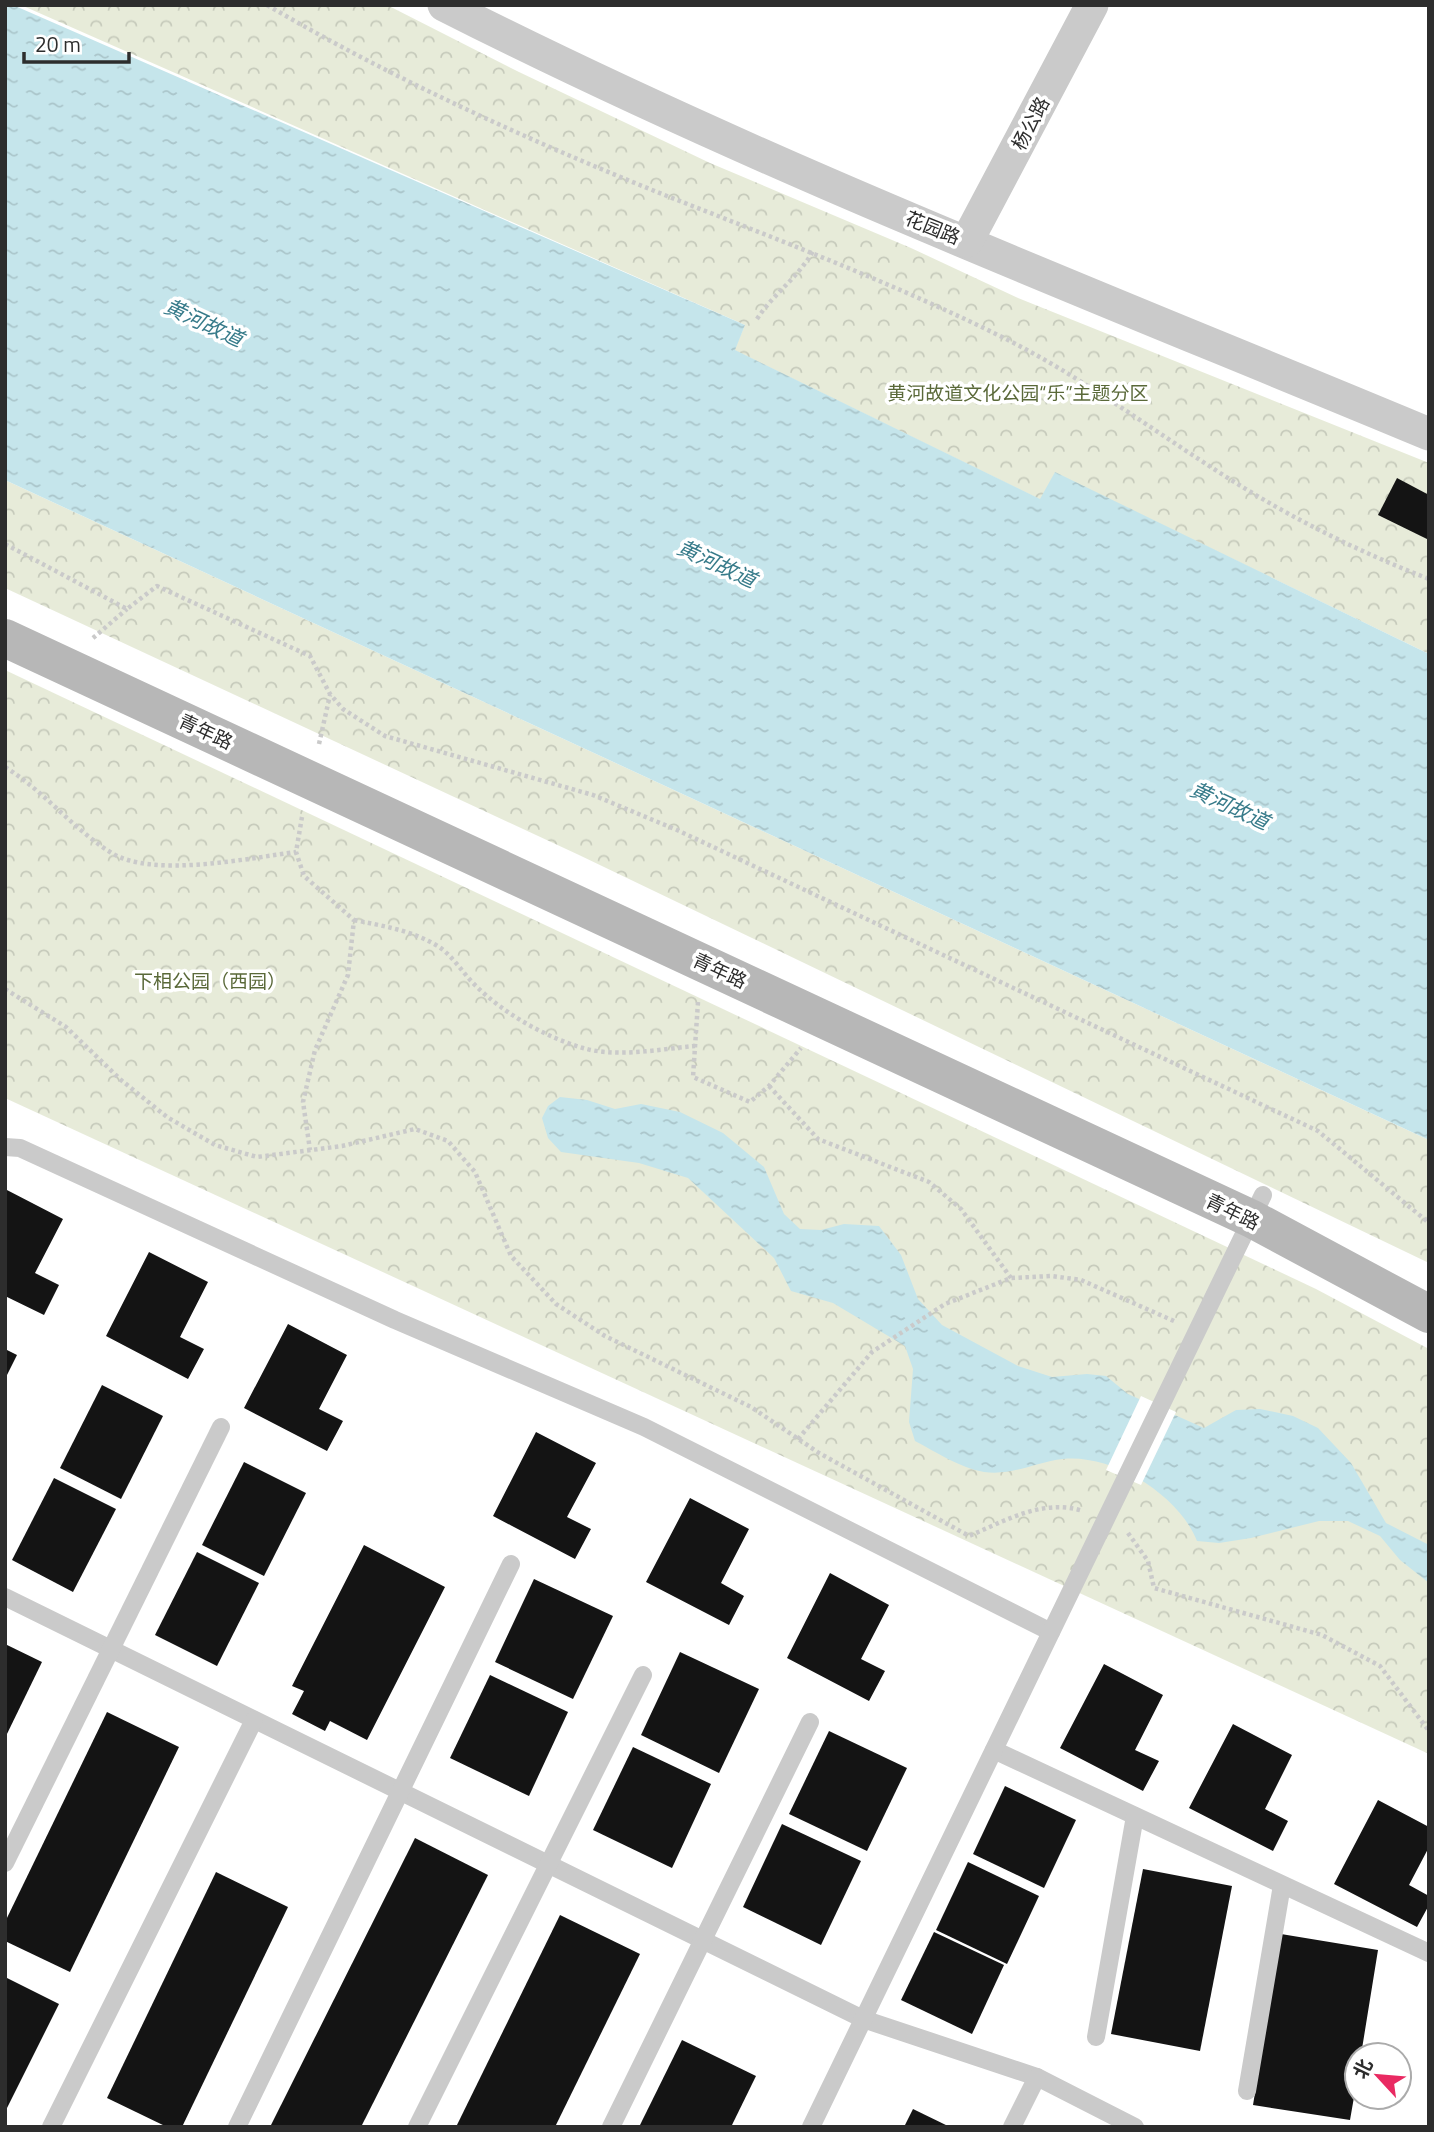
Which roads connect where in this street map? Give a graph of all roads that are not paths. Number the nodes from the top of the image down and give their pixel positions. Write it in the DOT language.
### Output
graph roads {
  1 [pos="444,5"];
  2 [pos="1092,5"];
  3 [pos="967,242"];
  4 [pos="1429,434"];
  5 [pos="5,612"];
  6 [pos="5,638"];
  7 [pos="314,768"];
  8 [pos="5,1147"];
  9 [pos="1257,1207"];
  10 [pos="1429,1285"];
  11 [pos="1429,1314"];
  12 [pos="221,1427"];
  13 [pos="511,1564"];
  14 [pos="5,1597"];
  15 [pos="1051,1633"];
  16 [pos="111,1649"];
  17 [pos="643,1675"];
  18 [pos="254,1720"];
  19 [pos="810,1722"];
  20 [pos="994,1750"];
  21 [pos="402,1792"];
  22 [pos="1135,1816"];
  23 [pos="5,1863"];
  24 [pos="549,1864"];
  25 [pos="1282,1885"];
  26 [pos="703,1940"];
  27 [pos="1429,1953"];
  28 [pos="863,2019"];
  29 [pos="1096,2037"];
  30 [pos="1037,2077"];
  31 [pos="1247,2091"];
  32 [pos="51,2127"];
  33 [pos="237,2127"];
  34 [pos="417,2127"];
  35 [pos="611,2127"];
  36 [pos="811,2127"];
  37 [pos="1012,2127"];
  38 [pos="1135,2127"];
  1 -- 3 [label="street, 花园路"];
  2 -- 3 [label="street, 杨公路"];
  3 -- 4 [label="street, 花园路"];
  5 -- 7 [label="street, 青年路"];
  6 -- 7 [label="street, 青年路"];
  7 -- 9 [label="street, 青年路"];
  8 -- 15 [label="lane"];
  9 -- 10 [label="street, 青年路"];
  9 -- 11 [label="street, 青年路"];
  9 -- 15 [label="lane"];
  12 -- 16 [label="lane"];
  13 -- 21 [label="lane"];
  14 -- 16 [label="lane"];
  15 -- 20 [label="lane"];
  16 -- 18 [label="lane"];
  16 -- 23 [label="lane"];
  17 -- 24 [label="lane"];
  18 -- 21 [label="lane"];
  18 -- 32 [label="lane"];
  19 -- 26 [label="lane"];
  20 -- 22 [label="lane"];
  20 -- 28 [label="lane"];
  21 -- 24 [label="lane"];
  21 -- 33 [label="lane"];
  22 -- 25 [label="lane"];
  22 -- 29 [label="lane"];
  24 -- 26 [label="lane"];
  24 -- 34 [label="lane"];
  25 -- 27 [label="lane"];
  25 -- 31 [label="lane"];
  26 -- 28 [label="lane"];
  26 -- 35 [label="lane"];
  28 -- 30 [label="lane"];
  28 -- 36 [label="lane"];
  30 -- 37 [label="lane"];
  30 -- 38 [label="lane"];
}
